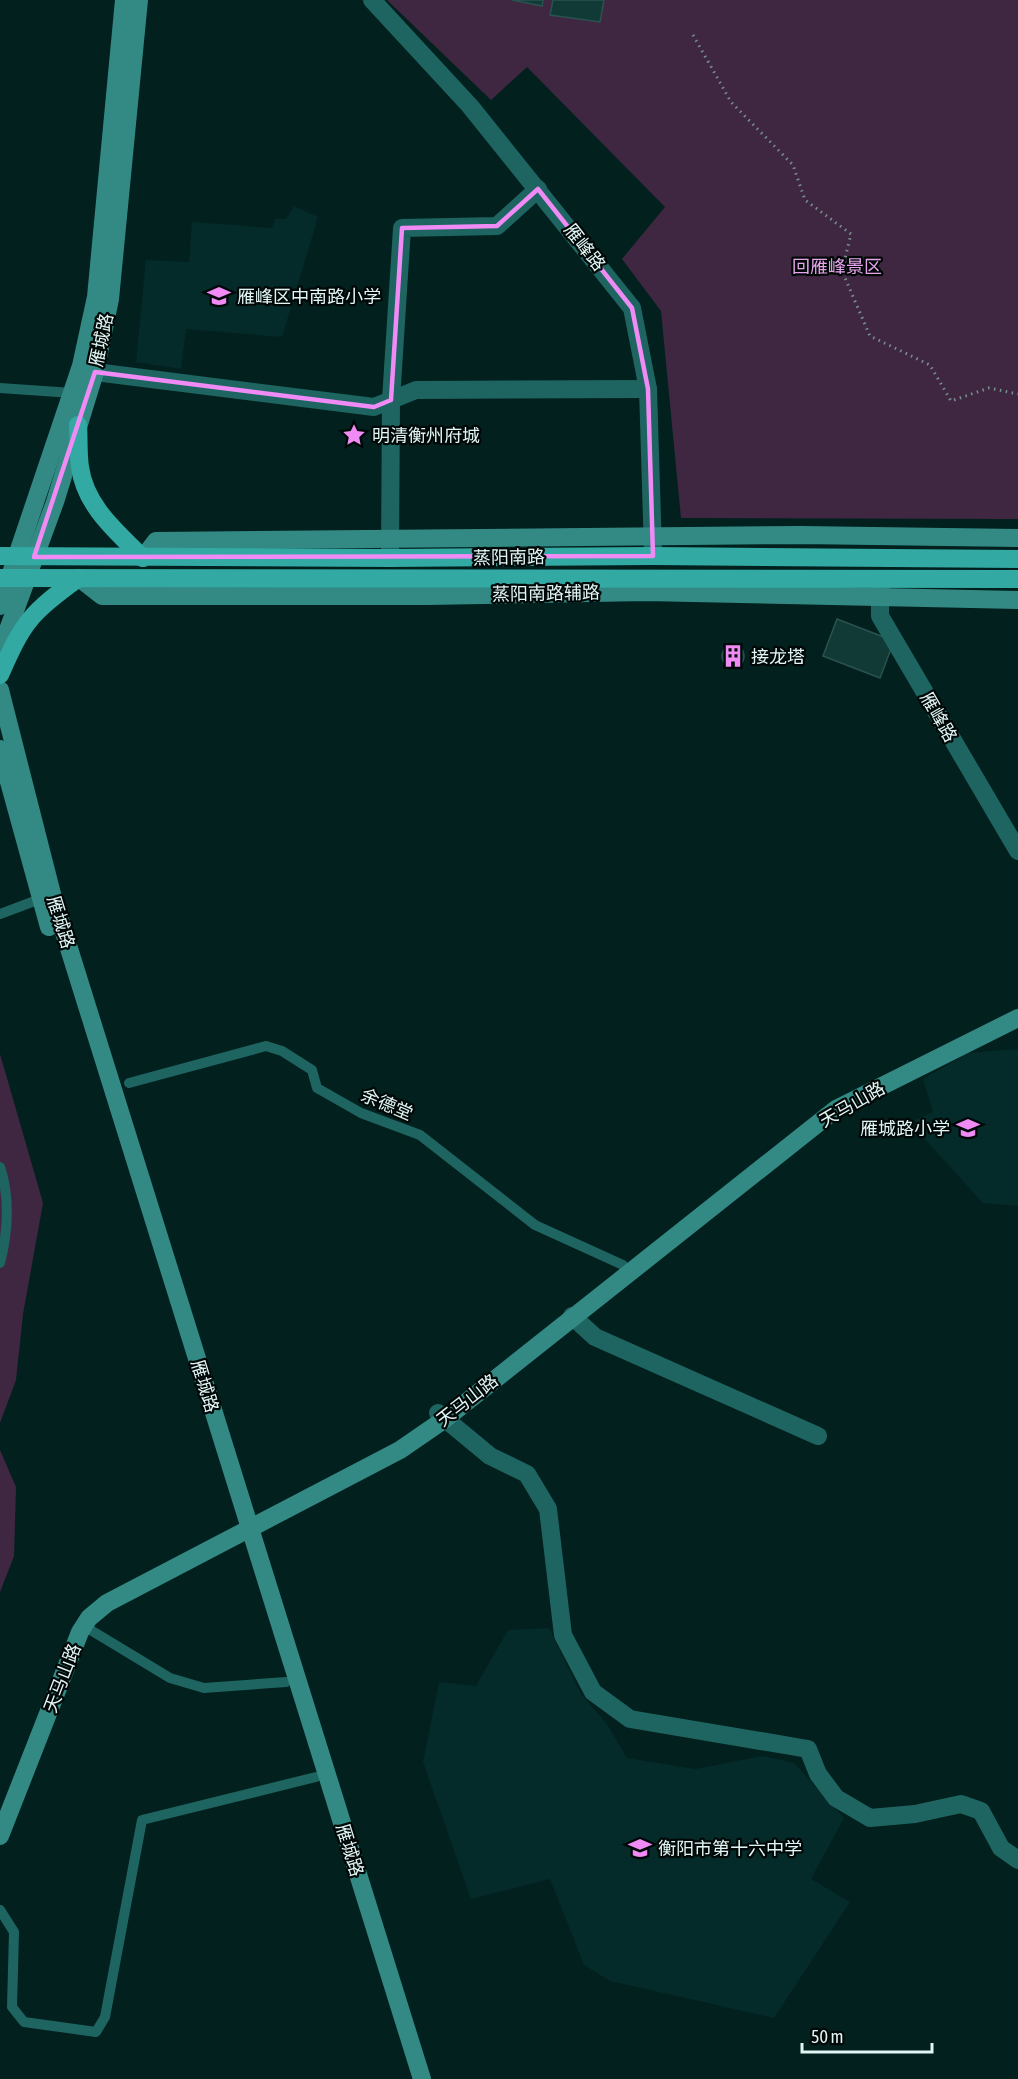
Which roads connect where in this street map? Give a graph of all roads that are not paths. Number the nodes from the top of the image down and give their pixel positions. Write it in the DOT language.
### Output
graph roads {
  1 [pos="124,0"];
  2 [pos="139,0"];
  3 [pos="372,0"];
  4 [pos="538,189"];
  5 [pos="95,372"];
  6 [pos="0,388"];
  7 [pos="648,389"];
  8 [pos="72,393"];
  9 [pos="391,400"];
  10 [pos="78,425"];
  11 [pos="652,536"];
  12 [pos="390,538"];
  13 [pos="1018,538"];
  14 [pos="0,549"];
  15 [pos="653,556"];
  16 [pos="17,557"];
  17 [pos="143,558"];
  18 [pos="390,558"];
  19 [pos="1018,559"];
  20 [pos="79,578"];
  21 [pos="879,578"];
  22 [pos="9,579"];
  23 [pos="1018,579"];
  24 [pos="880,597"];
  25 [pos="1018,600"];
  26 [pos="0,606"];
  27 [pos="0,666"];
  28 [pos="0,675"];
  29 [pos="0,690"];
  30 [pos="0,749"];
  31 [pos="1018,851"];
  32 [pos="40,899"];
  33 [pos="0,914"];
  34 [pos="1018,1011"];
  35 [pos="1018,1018"];
  36 [pos="129,1083"];
  37 [pos="0,1167"];
  38 [pos="0,1263"];
  39 [pos="623,1265"];
  40 [pos="572,1316"];
  41 [pos="442,1416"];
  42 [pos="818,1436"];
  43 [pos="243,1526"];
  44 [pos="84,1626"];
  45 [pos="286,1682"];
  46 [pos="316,1777"];
  47 [pos="0,1809"];
  48 [pos="0,1836"];
  49 [pos="1018,1860"];
  50 [pos="0,1910"];
  51 [pos="411,2079"];
  52 [pos="422,2079"];
  1 -- 8 [label="street, 雁城路"];
  2 -- 5 [label="street, 雁城路"];
  3 -- 4 [label="street, 雁峰路"];
  4 -- 7 [label="street, 雁峰路"];
  4 -- 9 [label="street"];
  5 -- 9 [label="street"];
  5 -- 10 [label="street, 雁城路"];
  6 -- 8 [label="lane"];
  7 -- 9 [label="street"];
  7 -- 11 [label="street, 雁峰路"];
  8 -- 16 [label="street, 雁城路"];
  9 -- 12 [label="street"];
  10 -- 16 [label="street, 雁城路"];
  10 -- 17 [label="main road"];
  11 -- 12 [label="street"];
  11 -- 13 [label="street"];
  11 -- 15 [label="street, 雁峰路"];
  12 -- 17 [label="street"];
  12 -- 18 [label="street"];
  14 -- 16 [label="street"];
  15 -- 18 [label="main road, 蒸阳南路"];
  15 -- 19 [label="main road, 蒸阳南路"];
  16 -- 17 [label="main road, 蒸阳南路"];
  16 -- 22 [label="street, 雁城路"];
  17 -- 18 [label="main road, 蒸阳南路"];
  20 -- 21 [label="main road, 蒸阳南路"];
  20 -- 22 [label="main road, 蒸阳南路"];
  20 -- 24 [label="street, 蒸阳南路辅路"];
  20 -- 28 [label="main road"];
  21 -- 23 [label="main road, 蒸阳南路"];
  21 -- 24 [label="street, 雁峰路"];
  22 -- 26 [label="street, 雁城路"];
  22 -- 27 [label="street, 雁城路"];
  24 -- 25 [label="street, 蒸阳南路辅路"];
  24 -- 31 [label="street, 雁峰路"];
  29 -- 43 [label="street, 雁城路"];
  30 -- 32 [label="street, 雁城路"];
  32 -- 33 [label="lane"];
  32 -- 43 [label="street, 雁城路"];
  34 -- 39 [label="street, 天马山路"];
  35 -- 40 [label="street, 天马山路"];
  36 -- 39 [label="lane, 余德堂"];
  37 -- 38 [label="lane"];
  39 -- 41 [label="street, 天马山路"];
  40 -- 41 [label="street, 天马山路"];
  40 -- 42 [label="street"];
  41 -- 43 [label="street, 天马山路"];
  41 -- 49 [label="street"];
  43 -- 44 [label="street, 天马山路"];
  43 -- 45 [label="street, 雁城路"];
  43 -- 47 [label="street, 天马山路"];
  43 -- 52 [label="street, 雁城路"];
  44 -- 45 [label="lane"];
  44 -- 48 [label="street, 天马山路"];
  45 -- 46 [label="street, 雁城路"];
  46 -- 50 [label="lane"];
  46 -- 51 [label="street, 雁城路"];
}
